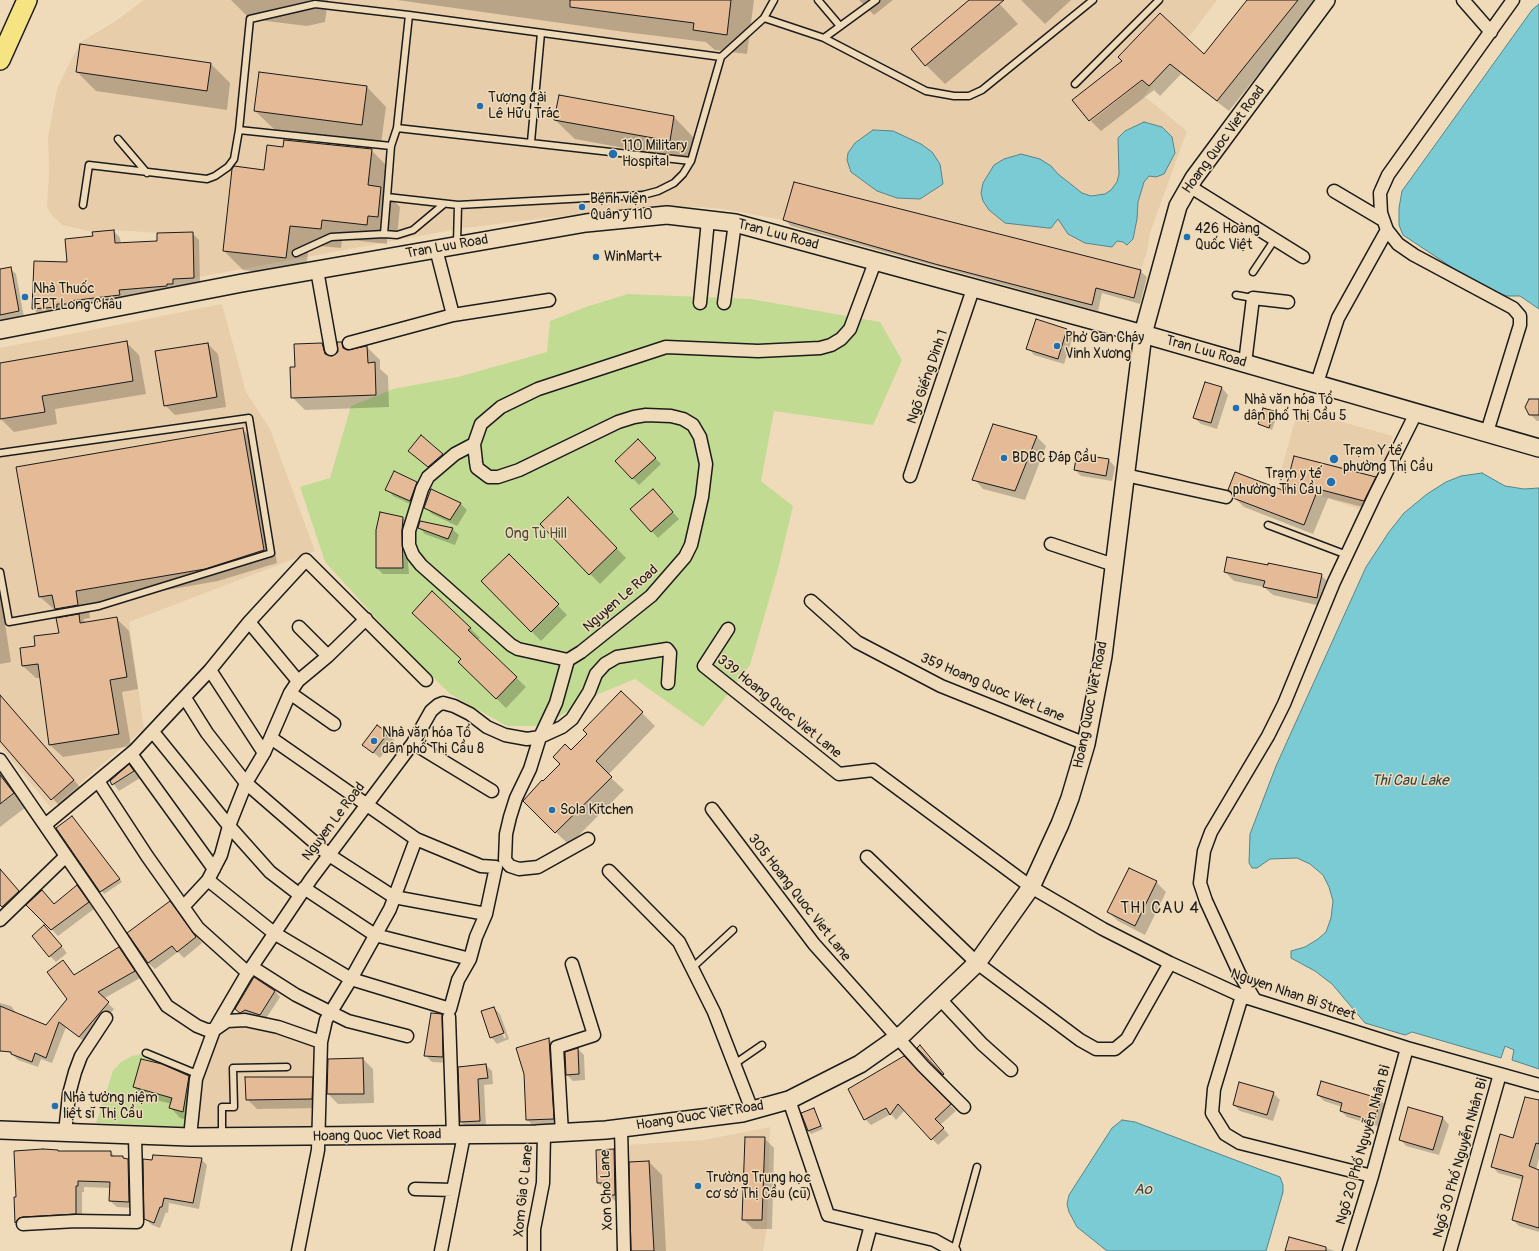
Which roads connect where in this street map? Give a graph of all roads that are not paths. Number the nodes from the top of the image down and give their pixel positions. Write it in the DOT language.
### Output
graph roads {
  1 [pos="27,0"];
  2 [pos="774,0"];
  3 [pos="818,0"];
  4 [pos="876,0"];
  5 [pos="1093,0"];
  6 [pos="1159,0"];
  7 [pos="1326,0"];
  8 [pos="1463,0"];
  9 [pos="1513,0"];
  10 [pos="409,15"];
  11 [pos="764,18"];
  12 [pos="840,26"];
  13 [pos="1491,32"];
  14 [pos="541,33"];
  15 [pos="824,38"];
  16 [pos="721,57"];
  17 [pos="0,60"];
  18 [pos="1075,84"];
  19 [pos="397,128"];
  20 [pos="239,130"];
  21 [pos="118,139"];
  22 [pos="530,142"];
  23 [pos="391,146"];
  24 [pos="691,161"];
  25 [pos="147,173"];
  26 [pos="1189,186"];
  27 [pos="1334,191"];
  28 [pos="387,197"];
  29 [pos="444,204"];
  30 [pos="83,205"];
  31 [pos="458,205"];
  32 [pos="708,220"];
  33 [pos="735,223"];
  34 [pos="1385,225"];
  35 [pos="384,234"];
  36 [pos="1275,240"];
  37 [pos="457,246"];
  38 [pos="436,249"];
  39 [pos="296,253"];
  40 [pos="1303,257"];
  41 [pos="875,262"];
  42 [pos="317,270"];
  43 [pos="1253,272"];
  44 [pos="973,289"];
  45 [pos="1236,296"];
  46 [pos="1253,298"];
  47 [pos="549,300"];
  48 [pos="1288,302"];
  49 [pos="700,303"];
  50 [pos="724,303"];
  51 [pos="453,315"];
  52 [pos="0,330"];
  53 [pos="1143,334"];
  54 [pos="349,343"];
  55 [pos="331,349"];
  56 [pos="1245,363"];
  57 [pos="1317,383"];
  58 [pos="1417,411"];
  59 [pos="1487,432"];
  60 [pos="474,444"];
  61 [pos="1539,448"];
  62 [pos="0,453"];
  63 [pos="1124,475"];
  64 [pos="910,476"];
  65 [pos="1226,497"];
  66 [pos="1268,525"];
  67 [pos="1050,544"];
  68 [pos="1347,555"];
  69 [pos="1114,565"];
  70 [pos="0,572"];
  71 [pos="810,601"];
  72 [pos="366,619"];
  73 [pos="249,622"];
  74 [pos="299,627"];
  75 [pos="728,628"];
  76 [pos="328,656"];
  77 [pos="568,660"];
  78 [pos="210,670"];
  79 [pos="426,680"];
  80 [pos="298,681"];
  81 [pos="668,683"];
  82 [pos="290,693"];
  83 [pos="185,698"];
  84 [pos="334,724"];
  85 [pos="153,732"];
  86 [pos="540,737"];
  87 [pos="271,738"];
  88 [pos="413,743"];
  89 [pos="1086,744"];
  90 [pos="264,753"];
  91 [pos="131,754"];
  92 [pos="0,760"];
  93 [pos="98,781"];
  94 [pos="246,783"];
  95 [pos="492,791"];
  96 [pos="366,805"];
  97 [pos="712,809"];
  98 [pos="45,825"];
  99 [pos="229,826"];
  100 [pos="416,839"];
  101 [pos="588,839"];
  102 [pos="328,855"];
  103 [pos="66,856"];
  104 [pos="867,857"];
  105 [pos="214,869"];
  106 [pos="609,871"];
  107 [pos="208,880"];
  108 [pos="1031,887"];
  109 [pos="302,891"];
  110 [pos="394,897"];
  111 [pos="183,907"];
  112 [pos="486,914"];
  113 [pos="0,920"];
  114 [pos="732,930"];
  115 [pos="274,933"];
  116 [pos="375,935"];
  117 [pos="470,959"];
  118 [pos="977,963"];
  119 [pos="1170,963"];
  120 [pos="572,964"];
  121 [pos="692,968"];
  122 [pos="250,970"];
  123 [pos="351,979"];
  124 [pos="1242,996"];
  125 [pos="940,999"];
  126 [pos="1255,1000"];
  127 [pos="330,1012"];
  128 [pos="449,1017"];
  129 [pos="106,1018"];
  130 [pos="214,1030"];
  131 [pos="407,1036"];
  132 [pos="899,1038"];
  133 [pos="320,1042"];
  134 [pos="762,1046"];
  135 [pos="1407,1048"];
  136 [pos="146,1053"];
  137 [pos="734,1065"];
  138 [pos="287,1067"];
  139 [pos="1011,1070"];
  140 [pos="197,1074"];
  141 [pos="1500,1074"];
  142 [pos="1539,1085"];
  143 [pos="789,1100"];
  144 [pos="964,1107"];
  145 [pos="752,1110"];
  146 [pos="621,1128"];
  147 [pos="0,1130"];
  148 [pos="562,1133"];
  149 [pos="66,1134"];
  150 [pos="544,1134"];
  151 [pos="458,1135"];
  152 [pos="135,1136"];
  153 [pos="222,1137"];
  154 [pos="319,1137"];
  155 [pos="190,1138"];
  156 [pos="977,1167"];
  157 [pos="1372,1176"];
  158 [pos="415,1189"];
  159 [pos="454,1190"];
  160 [pos="23,1224"];
  161 [pos="871,1225"];
  162 [pos="298,1251"];
  163 [pos="441,1251"];
  164 [pos="534,1251"];
  165 [pos="624,1251"];
  166 [pos="864,1251"];
  167 [pos="954,1251"];
  168 [pos="1349,1251"];
  169 [pos="1450,1251"];
  1 -- 17 [label="main road"];
  2 -- 11 [label="lane"];
  3 -- 12 [label="lane"];
  4 -- 12 [label="lane"];
  5 -- 15 [label="lane"];
  6 -- 18 [label="lane"];
  7 -- 26 [label="main road, Hoang Quoc Viet Road"];
  8 -- 13 [label="street"];
  9 -- 13 [label="street"];
  10 -- 14 [label="lane"];
  10 -- 19 [label="lane"];
  10 -- 20 [label="lane"];
  11 -- 15 [label="lane"];
  11 -- 16 [label="lane"];
  12 -- 15 [label="lane"];
  13 -- 34 [label="street"];
  14 -- 16 [label="lane"];
  14 -- 22 [label="lane"];
  16 -- 24 [label="lane"];
  19 -- 22 [label="lane"];
  19 -- 23 [label="lane"];
  20 -- 23 [label="lane"];
  20 -- 25 [label="lane"];
  21 -- 25 [label="lane"];
  22 -- 24 [label="lane"];
  23 -- 28 [label="lane"];
  24 -- 31 [label="lane"];
  25 -- 30 [label="lane"];
  26 -- 36 [label="street"];
  26 -- 53 [label="main road, Hoang Quoc Viet Road"];
  27 -- 34 [label="street"];
  28 -- 29 [label="lane"];
  28 -- 35 [label="lane"];
  29 -- 31 [label="lane"];
  29 -- 35 [label="lane"];
  31 -- 37 [label="lane"];
  32 -- 33 [label="main road, Tran Luu Road"];
  32 -- 37 [label="main road, Tran Luu Road"];
  32 -- 49 [label="street"];
  33 -- 41 [label="main road, Tran Luu Road"];
  33 -- 50 [label="street"];
  34 -- 57 [label="street"];
  34 -- 59 [label="street"];
  35 -- 39 [label="lane"];
  36 -- 40 [label="street"];
  36 -- 43 [label="lane"];
  37 -- 38 [label="main road, Tran Luu Road"];
  38 -- 42 [label="main road, Tran Luu Road"];
  38 -- 51 [label="street"];
  41 -- 44 [label="main road, Tran Luu Road"];
  41 -- 60 [label="street"];
  42 -- 52 [label="main road, Tran Luu Road"];
  42 -- 55 [label="street"];
  44 -- 53 [label="main road, Tran Luu Road"];
  44 -- 64 [label="street, Ngõ Giếng Dinh 1"];
  45 -- 46 [label="lane"];
  46 -- 48 [label="street"];
  46 -- 56 [label="street"];
  47 -- 51 [label="street"];
  51 -- 54 [label="street"];
  53 -- 56 [label="main road, Tran Luu Road"];
  53 -- 63 [label="main road, Hoang Quoc Viet Road"];
  56 -- 57 [label="main road, Tran Luu Road"];
  57 -- 58 [label="main road, Tran Luu Road"];
  58 -- 59 [label="main road, Tran Luu Road"];
  58 -- 68 [label="street"];
  59 -- 61 [label="main road, Tran Luu Road"];
  60 -- 77 [label="street"];
  60 -- 77 [label="street, Nguyen Le Road"];
  62 -- 70 [label="lane"];
  63 -- 65 [label="street"];
  63 -- 69 [label="main road, Hoang Quoc Viet Road"];
  66 -- 68 [label="lane"];
  67 -- 69 [label="street"];
  68 -- 126 [label="street"];
  69 -- 89 [label="main road, Hoang Quoc Viet Road"];
  71 -- 89 [label="street, 359 Hoang Quoc Viet Lane"];
  72 -- 73 [label="street"];
  72 -- 76 [label="street"];
  72 -- 79 [label="street"];
  73 -- 78 [label="street"];
  73 -- 80 [label="street"];
  74 -- 76 [label="street"];
  75 -- 108 [label="street, 339 Hoang Quoc Viet Lane"];
  76 -- 80 [label="street"];
  77 -- 86 [label="street"];
  78 -- 83 [label="street"];
  78 -- 90 [label="street"];
  80 -- 82 [label="street"];
  81 -- 86 [label="street"];
  82 -- 84 [label="street"];
  82 -- 87 [label="street"];
  83 -- 85 [label="street"];
  83 -- 94 [label="street"];
  85 -- 91 [label="street"];
  85 -- 99 [label="street"];
  86 -- 88 [label="street, Nguyen Le Road"];
  86 -- 101 [label="street"];
  87 -- 90 [label="street"];
  87 -- 96 [label="street"];
  88 -- 95 [label="street"];
  88 -- 96 [label="street, Nguyen Le Road"];
  89 -- 108 [label="main road, Hoang Quoc Viet Road"];
  90 -- 94 [label="street"];
  91 -- 93 [label="street"];
  91 -- 105 [label="street"];
  92 -- 98 [label="street"];
  93 -- 98 [label="street"];
  93 -- 111 [label="street"];
  94 -- 99 [label="street"];
  94 -- 102 [label="street"];
  96 -- 100 [label="street"];
  96 -- 102 [label="street, Nguyen Le Road"];
  97 -- 132 [label="street, 305 Hoang Quoc Viet Lane"];
  98 -- 103 [label="street"];
  99 -- 105 [label="street"];
  99 -- 109 [label="street"];
  100 -- 110 [label="street"];
  100 -- 112 [label="street"];
  102 -- 109 [label="street, Nguyen Le Road"];
  102 -- 110 [label="street"];
  103 -- 113 [label="street"];
  103 -- 130 [label="street"];
  104 -- 118 [label="street"];
  105 -- 107 [label="street"];
  106 -- 121 [label="street"];
  107 -- 111 [label="street"];
  107 -- 115 [label="street"];
  108 -- 118 [label="main road, Hoang Quoc Viet Road"];
  108 -- 119 [label="street, Nguyen Nhan Bi Street"];
  109 -- 115 [label="street, Nguyen Le Road"];
  109 -- 116 [label="street"];
  110 -- 112 [label="street"];
  110 -- 116 [label="street"];
  111 -- 122 [label="street"];
  112 -- 117 [label="street"];
  114 -- 121 [label="lane"];
  115 -- 122 [label="street, Nguyen Le Road"];
  115 -- 123 [label="street"];
  116 -- 117 [label="street"];
  116 -- 123 [label="street"];
  117 -- 123 [label="street"];
  118 -- 119 [label="street"];
  118 -- 125 [label="main road, Hoang Quoc Viet Road"];
  119 -- 124 [label="street, Nguyen Nhan Bi Street"];
  120 -- 148 [label="street"];
  121 -- 137 [label="street"];
  122 -- 127 [label="street"];
  122 -- 130 [label="street, Nguyen Le Road"];
  123 -- 127 [label="street"];
  124 -- 126 [label="street, Nguyen Nhan Bi Street"];
  124 -- 157 [label="street"];
  125 -- 132 [label="main road, Hoang Quoc Viet Road"];
  125 -- 139 [label="street"];
  126 -- 135 [label="street, Nguyen Nhan Bi Street"];
  127 -- 131 [label="street"];
  127 -- 133 [label="street"];
  128 -- 151 [label="street"];
  129 -- 149 [label="street"];
  130 -- 133 [label="street"];
  130 -- 140 [label="street, Nguyen Le Road"];
  132 -- 143 [label="main road, Hoang Quoc Viet Road"];
  132 -- 144 [label="street, 305 Hoang Quoc Viet Lane"];
  133 -- 154 [label="street"];
  134 -- 137 [label="lane"];
  135 -- 141 [label="street, Nguyen Nhan Bi Street"];
  135 -- 157 [label="street, Ngõ 20 Phố Nguyễn Nhân Bỉ"];
  136 -- 140 [label="lane"];
  137 -- 145 [label="street"];
  138 -- 153 [label="lane"];
  140 -- 155 [label="street, Nguyen Le Road"];
  141 -- 142 [label="street, Nguyen Nhan Bi Street"];
  141 -- 169 [label="street, Ngõ 30 Phố Nguyễn Nhân Bỉ"];
  143 -- 145 [label="main road, Hoang Quoc Viet Road"];
  143 -- 161 [label="street"];
  145 -- 146 [label="main road, Hoang Quoc Viet Road"];
  146 -- 148 [label="main road, Hoang Quoc Viet Road"];
  146 -- 165 [label="street, Xon Cho Lane"];
  147 -- 149 [label="main road, Hoang Quoc Viet Road"];
  148 -- 150 [label="main road, Hoang Quoc Viet Road"];
  149 -- 152 [label="main road, Hoang Quoc Viet Road"];
  150 -- 151 [label="main road, Hoang Quoc Viet Road"];
  150 -- 164 [label="street, Xom Gia C Lane"];
  151 -- 154 [label="main road, Hoang Quoc Viet Road"];
  151 -- 159 [label="street"];
  152 -- 155 [label="main road, Hoang Quoc Viet Road"];
  152 -- 160 [label="street"];
  153 -- 154 [label="main road, Hoang Quoc Viet Road"];
  153 -- 155 [label="main road, Hoang Quoc Viet Road"];
  154 -- 162 [label="street"];
  156 -- 167 [label="lane"];
  157 -- 168 [label="street, Ngõ 20 Phố Nguyễn Nhân Bỉ"];
  158 -- 159 [label="street"];
  159 -- 163 [label="street"];
  161 -- 166 [label="street"];
  161 -- 167 [label="street"];
}
